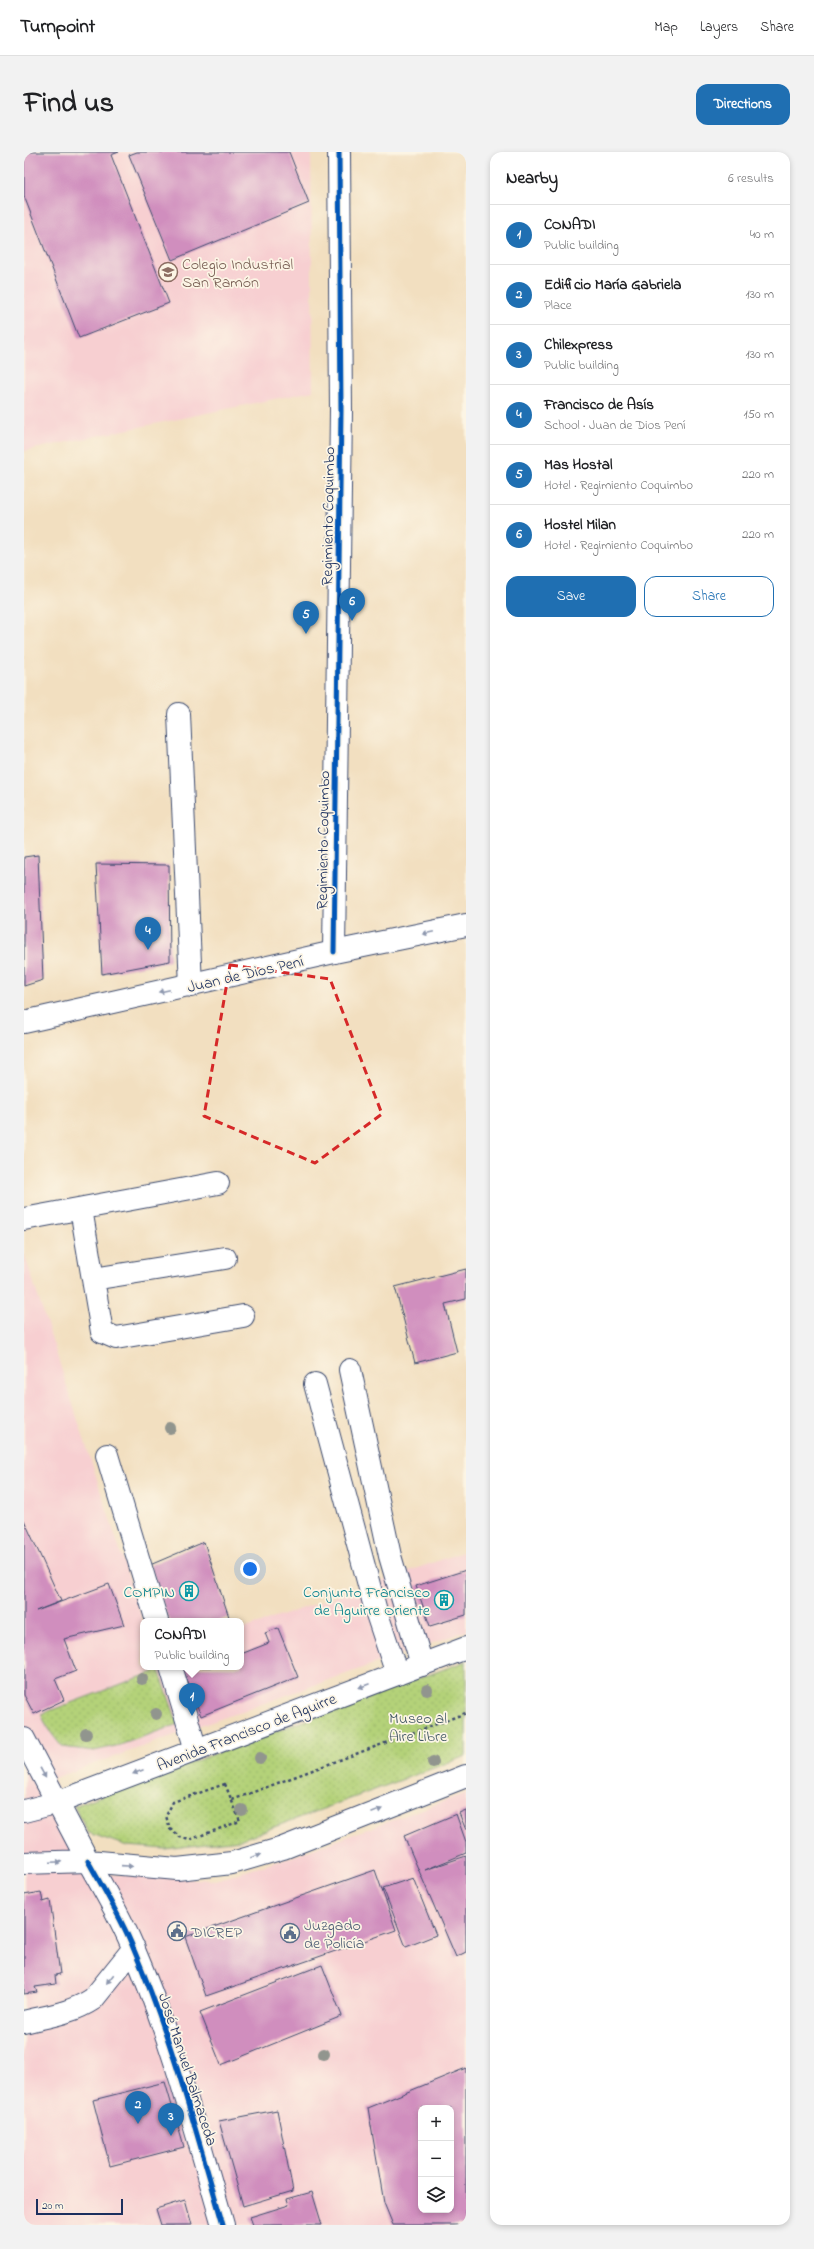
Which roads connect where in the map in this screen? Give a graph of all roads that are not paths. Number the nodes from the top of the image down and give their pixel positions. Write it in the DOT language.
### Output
graph roads {
  1 [pos="339,152"];
  2 [pos="179,714"];
  3 [pos="466,925"];
  4 [pos="334,952"];
  5 [pos="191,986"];
  6 [pos="24,1022"];
  7 [pos="218,1183"];
  8 [pos="81,1208"];
  9 [pos="24,1219"];
  10 [pos="225,1258"];
  11 [pos="93,1279"];
  12 [pos="243,1316"];
  13 [pos="350,1370"];
  14 [pos="315,1384"];
  15 [pos="107,1455"];
  16 [pos="156,1618"];
  17 [pos="466,1648"];
  18 [pos="422,1664"];
  19 [pos="172,1670"];
  20 [pos="397,1674"];
  21 [pos="24,1739"];
  22 [pos="196,1750"];
  23 [pos="466,1776"];
  24 [pos="59,1802"];
  25 [pos="24,1811"];
  26 [pos="88,1861"];
  27 [pos="24,1863"];
  28 [pos="134,1948"];
  29 [pos="24,2022"];
  30 [pos="223,2225"];
  1 -- 4 [label="main road, Regimiento Coquimbo"];
  2 -- 5 [label="main road"];
  3 -- 4 [label="main road, Juan de Dios Pení, one-way"];
  4 -- 5 [label="main road, Juan de Dios Pení"];
  5 -- 6 [label="main road, Juan de Dios Pení, one-way"];
  7 -- 8 [label="main road"];
  8 -- 9 [label="main road"];
  8 -- 11 [label="main road"];
  10 -- 11 [label="main road"];
  11 -- 12 [label="main road"];
  13 -- 18 [label="main road"];
  14 -- 20 [label="main road"];
  15 -- 16 [label="main road"];
  17 -- 18 [label="main road, Avenida Francisco de Aguirre"];
  18 -- 20 [label="main road, Avenida Francisco de Aguirre"];
  19 -- 22 [label="main road"];
  20 -- 22 [label="main road, Avenida Francisco de Aguirre, one-way"];
  21 -- 24 [label="main road, José Manuel Balmaceda, one-way"];
  22 -- 24 [label="main road, Avenida Francisco de Aguirre, one-way"];
  26 -- 23 [label="main road, one-way"];
  24 -- 25 [label="main road, Avenida Francisco de Aguirre"];
  24 -- 26 [label="main road, José Manuel Balmaceda"];
  27 -- 26 [label="main road, one-way"];
  26 -- 28 [label="main road, José Manuel Balmaceda"];
  28 -- 29 [label="main road, one-way"];
  28 -- 30 [label="main road, José Manuel Balmaceda"];
}
